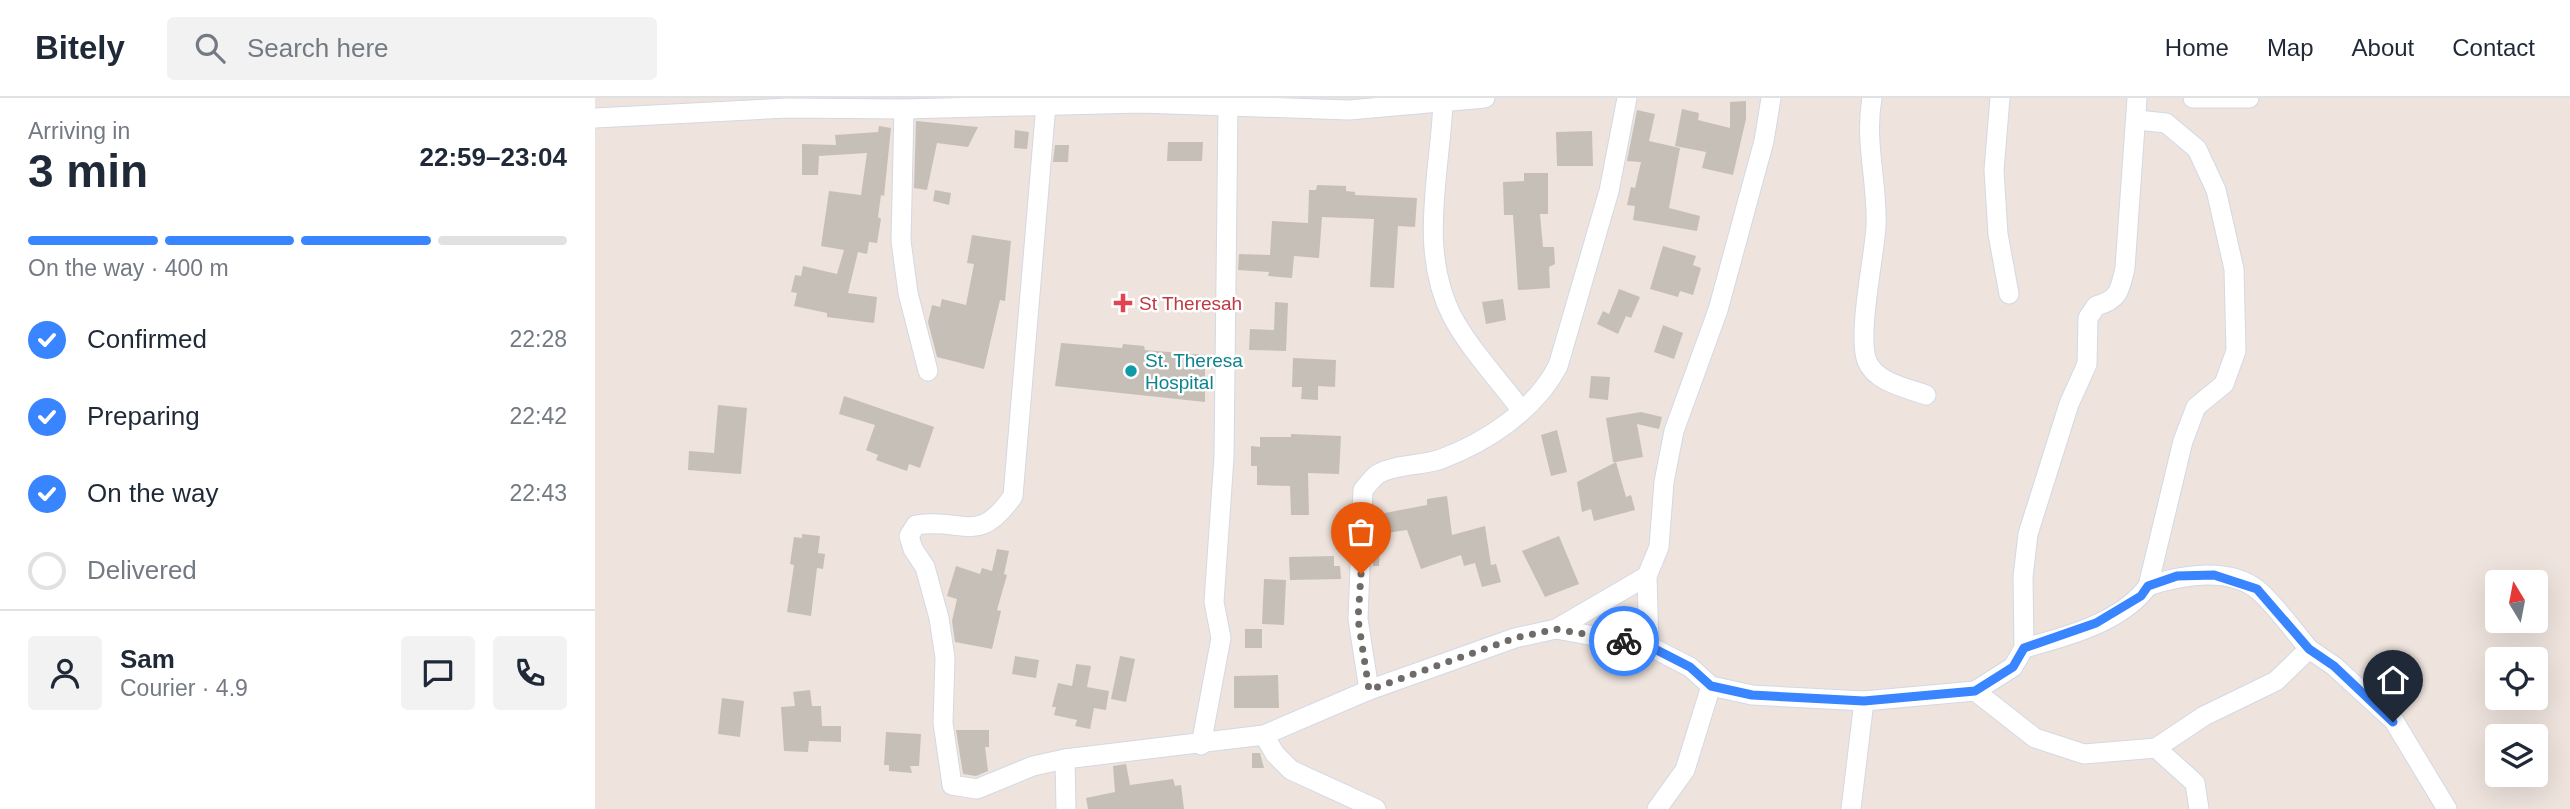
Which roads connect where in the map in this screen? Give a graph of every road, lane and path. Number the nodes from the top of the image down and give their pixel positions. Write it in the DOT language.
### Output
graph roads {
  1 [pos="1485,98"];
  2 [pos="1627,98"];
  3 [pos="1771,98"];
  4 [pos="1872,98"];
  5 [pos="2000,98"];
  6 [pos="2137,98"];
  7 [pos="2193,98"];
  8 [pos="2244,98"];
  9 [pos="2249,98"];
  10 [pos="932,102"];
  11 [pos="1443,103"];
  12 [pos="1046,104"];
  13 [pos="1228,104"];
  14 [pos="904,109"];
  15 [pos="595,118"];
  16 [pos="2137,120"];
  17 [pos="2009,294"];
  18 [pos="928,371"];
  19 [pos="1926,394"];
  20 [pos="1523,411"];
  21 [pos="1647,576"];
  22 [pos="2148,586"];
  23 [pos="1556,629"];
  24 [pos="1649,646"];
  25 [pos="2024,648"];
  26 [pos="2309,649"];
  27 [pos="1711,686"];
  28 [pos="1369,690"];
  29 [pos="1975,691"];
  30 [pos="1864,701"];
  31 [pos="1264,735"];
  32 [pos="1201,745"];
  33 [pos="2156,748"];
  34 [pos="1065,759"];
  35 [pos="1066,809"];
  36 [pos="1376,809"];
  37 [pos="1657,809"];
  38 [pos="1851,809"];
  39 [pos="2199,809"];
  40 [pos="2447,809"];
  1 -- 11 [label="street"];
  2 -- 20 [label="street"];
  3 -- 21 [label="street"];
  4 -- 19 [label="street"];
  5 -- 17 [label="street"];
  6 -- 16 [label="street"];
  7 -- 8 [label="street"];
  8 -- 9 [label="street"];
  10 -- 12 [label="street"];
  10 -- 14 [label="street"];
  11 -- 13 [label="street"];
  11 -- 20 [label="street"];
  12 -- 13 [label="street"];
  12 -- 34 [label="street"];
  13 -- 32 [label="street"];
  14 -- 15 [label="street"];
  14 -- 18 [label="street"];
  16 -- 22 [label="street"];
  16 -- 25 [label="street"];
  20 -- 28 [label="street"];
  21 -- 23 [label="street"];
  21 -- 24 [label="street"];
  22 -- 25 [label="street"];
  22 -- 26 [label="street"];
  23 -- 24 [label="street"];
  23 -- 28 [label="street"];
  24 -- 27 [label="street"];
  25 -- 29 [label="street"];
  26 -- 33 [label="street"];
  26 -- 40 [label="street"];
  27 -- 30 [label="street"];
  27 -- 37 [label="street"];
  28 -- 31 [label="street"];
  29 -- 30 [label="street"];
  29 -- 33 [label="street"];
  30 -- 38 [label="street"];
  31 -- 32 [label="street"];
  31 -- 36 [label="street"];
  32 -- 34 [label="street"];
  33 -- 39 [label="street"];
  34 -- 35 [label="street"];
}
